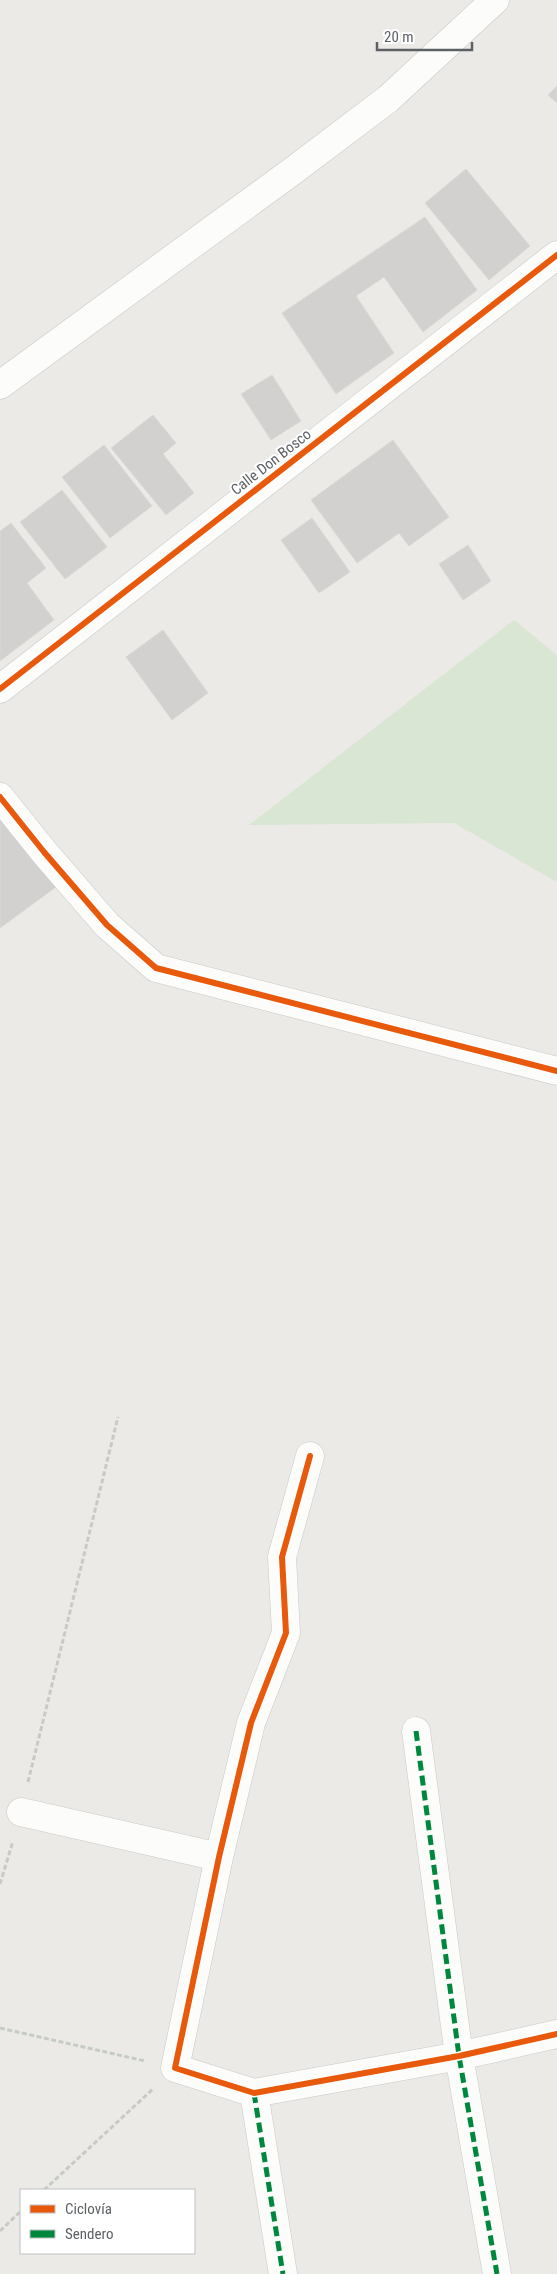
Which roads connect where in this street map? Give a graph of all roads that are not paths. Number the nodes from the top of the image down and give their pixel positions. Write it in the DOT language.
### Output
graph roads {
  1 [pos="495,0"];
  2 [pos="557,255"];
  3 [pos="0,385"];
  4 [pos="0,689"];
  5 [pos="0,797"];
  6 [pos="557,1071"];
  7 [pos="310,1456"];
  8 [pos="416,1731"];
  9 [pos="21,1812"];
  10 [pos="219,1857"];
  11 [pos="557,2034"];
  12 [pos="459,2056"];
  13 [pos="254,2093"];
  14 [pos="284,2274"];
  15 [pos="497,2274"];
  1 -- 3 [label="street"];
  2 -- 4 [label="street, Calle Don Bosco"];
  5 -- 6 [label="street"];
  7 -- 10 [label="street"];
  8 -- 12 [label="street"];
  9 -- 10 [label="street"];
  10 -- 13 [label="street"];
  11 -- 12 [label="street"];
  12 -- 13 [label="street"];
  12 -- 15 [label="street"];
  13 -- 14 [label="street"];
}
